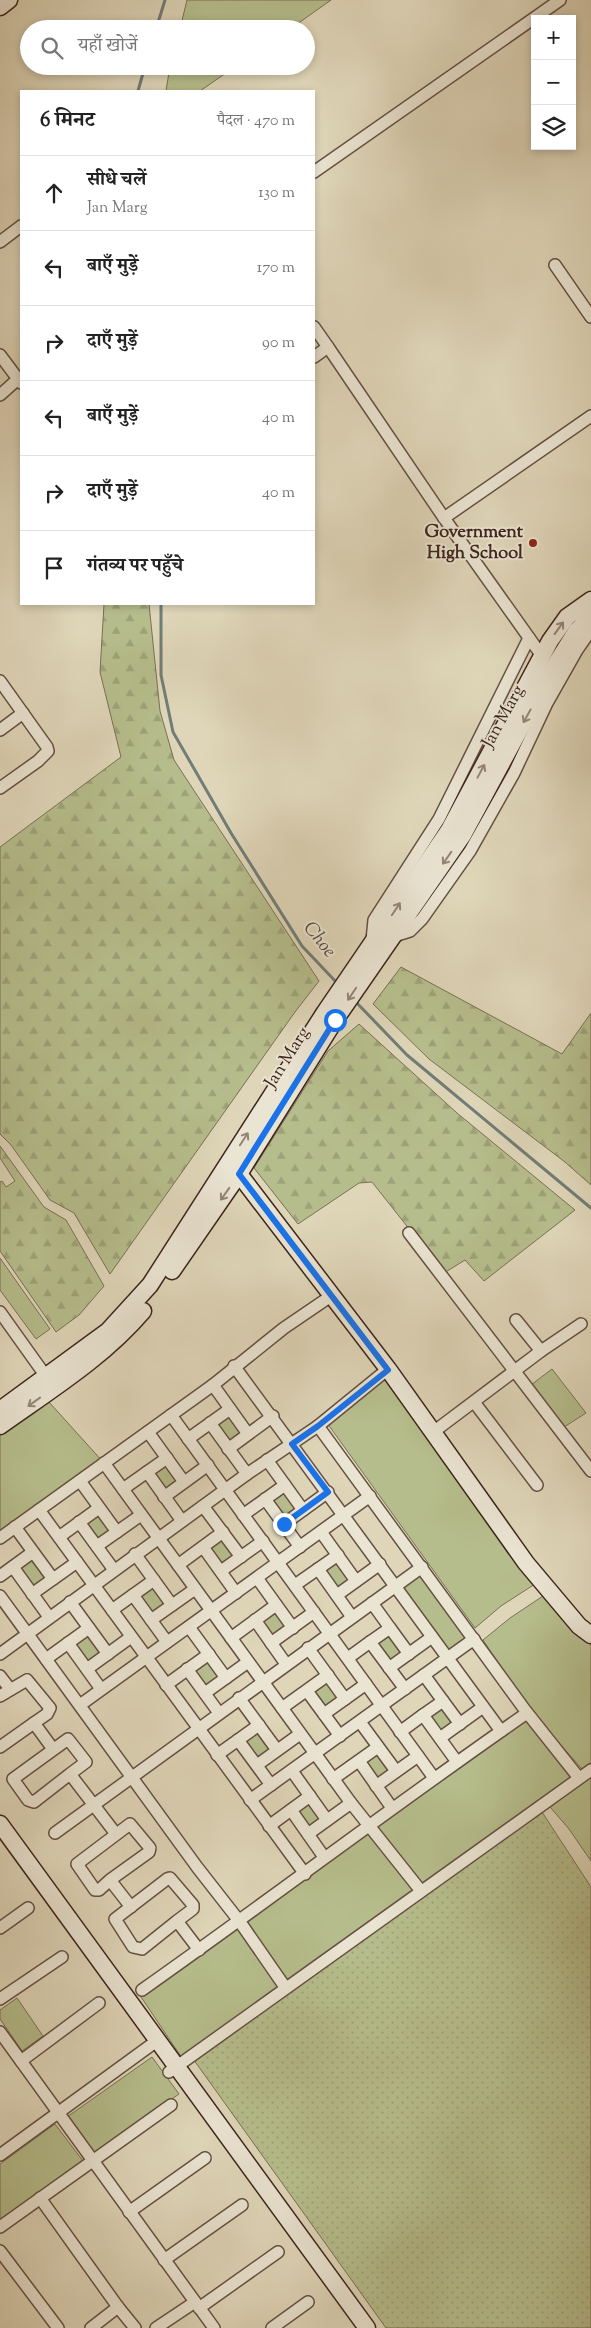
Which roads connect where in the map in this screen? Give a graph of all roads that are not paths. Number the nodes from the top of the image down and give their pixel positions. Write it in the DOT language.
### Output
graph roads {
  1 [pos="560,0"];
  2 [pos="315,171"];
  3 [pos="20,227"];
  4 [pos="0,242"];
  5 [pos="555,265"];
  6 [pos="591,317"];
  7 [pos="315,329"];
  8 [pos="328,346"];
  9 [pos="0,354"];
  10 [pos="315,356"];
  11 [pos="20,381"];
  12 [pos="0,396"];
  13 [pos="591,416"];
  14 [pos="444,518"];
  15 [pos="591,600"];
  16 [pos="591,617"];
  17 [pos="591,630"];
  18 [pos="529,638"];
  19 [pos="542,656"];
  20 [pos="0,681"];
  21 [pos="23,713"];
  22 [pos="0,730"];
  23 [pos="0,788"];
  24 [pos="391,937"];
  25 [pos="372,943"];
  26 [pos="364,966"];
  27 [pos="330,1016"];
  28 [pos="239,1174"];
  29 [pos="409,1233"];
  30 [pos="331,1296"];
  31 [pos="0,1312"];
  32 [pos="516,1320"];
  33 [pos="581,1324"];
  34 [pos="541,1351"];
  35 [pos="88,1354"];
  36 [pos="234,1366"];
  37 [pos="388,1370"];
  38 [pos="515,1370"];
  39 [pos="50,1382"];
  40 [pos="213,1385"];
  41 [pos="474,1402"];
  42 [pos="230,1409"];
  43 [pos="0,1410"];
  44 [pos="171,1415"];
  45 [pos="273,1416"];
  46 [pos="210,1423"];
  47 [pos="0,1426"];
  48 [pos="318,1426"];
  49 [pos="148,1432"];
  50 [pos="432,1433"];
  51 [pos="248,1434"];
  52 [pos="188,1439"];
  53 [pos="292,1444"];
  54 [pos="228,1449"];
  55 [pos="167,1458"];
  56 [pos="267,1460"];
  57 [pos="104,1463"];
  58 [pos="208,1466"];
  59 [pos="591,1471"];
  60 [pos="147,1472"];
  61 [pos="247,1474"];
  62 [pos="80,1480"];
  63 [pos="184,1482"];
  64 [pos="285,1485"];
  65 [pos="537,1485"];
  66 [pos="123,1489"];
  67 [pos="225,1490"];
  68 [pos="328,1492"];
  69 [pos="164,1496"];
  70 [pos="370,1496"];
  71 [pos="265,1499"];
  72 [pos="203,1506"];
  73 [pos="99,1508"];
  74 [pos="39,1510"];
  75 [pos="303,1510"];
  76 [pos="141,1515"];
  77 [pos="243,1515"];
  78 [pos="344,1515"];
  79 [pos="182,1521"];
  80 [pos="79,1522"];
  81 [pos="284,1524"];
  82 [pos="15,1527"];
  83 [pos="117,1532"];
  84 [pos="223,1532"];
  85 [pos="321,1532"];
  86 [pos="59,1537"];
  87 [pos="0,1538"];
  88 [pos="158,1538"];
  89 [pos="263,1541"];
  90 [pos="97,1546"];
  91 [pos="203,1546"];
  92 [pos="300,1547"];
  93 [pos="33,1552"];
  94 [pos="135,1554"];
  95 [pos="338,1555"];
  96 [pos="241,1557"];
  97 [pos="77,1562"];
  98 [pos="278,1563"];
  99 [pos="380,1564"];
  100 [pos="178,1565"];
  101 [pos="13,1567"];
  102 [pos="422,1567"];
  103 [pos="318,1569"];
  104 [pos="114,1570"];
  105 [pos="221,1571"];
  106 [pos="0,1576"];
  107 [pos="257,1578"];
  108 [pos="53,1579"];
  109 [pos="154,1580"];
  110 [pos="356,1581"];
  111 [pos="93,1584"];
  112 [pos="295,1586"];
  113 [pos="396,1586"];
  114 [pos="195,1589"];
  115 [pos="236,1592"];
  116 [pos="32,1594"];
  117 [pos="133,1595"];
  118 [pos="337,1595"];
  119 [pos="0,1596"];
  120 [pos="70,1602"];
  121 [pos="372,1603"];
  122 [pos="172,1605"];
  123 [pos="276,1605"];
  124 [pos="112,1610"];
  125 [pos="211,1611"];
  126 [pos="314,1612"];
  127 [pos="352,1616"];
  128 [pos="49,1617"];
  129 [pos="151,1620"];
  130 [pos="255,1620"];
  131 [pos="189,1627"];
  132 [pos="89,1628"];
  133 [pos="293,1628"];
  134 [pos="390,1628"];
  135 [pos="27,1632"];
  136 [pos="329,1633"];
  137 [pos="591,1635"];
  138 [pos="131,1637"];
  139 [pos="432,1637"];
  140 [pos="231,1638"];
  141 [pos="474,1639"];
  142 [pos="167,1642"];
  143 [pos="370,1642"];
  144 [pos="68,1643"];
  145 [pos="271,1643"];
  146 [pos="308,1648"];
  147 [pos="0,1654"];
  148 [pos="108,1654"];
  149 [pos="209,1654"];
  150 [pos="409,1654"];
  151 [pos="146,1657"];
  152 [pos="348,1658"];
  153 [pos="448,1658"];
  154 [pos="46,1659"];
  155 [pos="248,1662"];
  156 [pos="286,1664"];
  157 [pos="389,1668"];
  158 [pos="87,1669"];
  159 [pos="187,1670"];
  160 [pos="424,1675"];
  161 [pos="0,1676"];
  162 [pos="328,1676"];
  163 [pos="226,1678"];
  164 [pos="262,1681"];
  165 [pos="366,1684"];
  166 [pos="166,1685"];
  167 [pos="10,1689"];
  168 [pos="101,1689"];
  169 [pos="404,1689"];
  170 [pos="307,1690"];
  171 [pos="205,1693"];
  172 [pos="0,1696"];
  173 [pos="239,1698"];
  174 [pos="345,1699"];
  175 [pos="443,1701"];
  176 [pos="80,1705"];
  177 [pos="382,1706"];
  178 [pos="483,1707"];
  179 [pos="282,1708"];
  180 [pos="219,1713"];
  181 [pos="324,1714"];
  182 [pos="527,1714"];
  183 [pos="423,1715"];
  184 [pos="360,1722"];
  185 [pos="34,1723"];
  186 [pos="460,1724"];
  187 [pos="259,1725"];
  188 [pos="198,1728"];
  189 [pos="501,1731"];
  190 [pos="400,1732"];
  191 [pos="300,1734"];
  192 [pos="340,1736"];
  193 [pos="440,1738"];
  194 [pos="238,1740"];
  195 [pos="0,1747"];
  196 [pos="378,1747"];
  197 [pos="53,1749"];
  198 [pos="277,1750"];
  199 [pos="315,1754"];
  200 [pos="217,1755"];
  201 [pos="418,1756"];
  202 [pos="358,1761"];
  203 [pos="458,1762"];
  204 [pos="257,1765"];
  205 [pos="591,1770"];
  206 [pos="292,1771"];
  207 [pos="396,1771"];
  208 [pos="70,1774"];
  209 [pos="132,1777"];
  210 [pos="434,1778"];
  211 [pos="580,1778"];
  212 [pos="333,1779"];
  213 [pos="271,1785"];
  214 [pos="376,1786"];
  215 [pos="310,1796"];
  216 [pos="250,1800"];
  217 [pos="351,1803"];
  218 [pos="94,1804"];
  219 [pos="392,1808"];
  220 [pos="291,1810"];
  221 [pos="328,1820"];
  222 [pos="0,1824"];
  223 [pos="269,1826"];
  224 [pos="368,1826"];
  225 [pos="55,1833"];
  226 [pos="116,1834"];
  227 [pos="308,1834"];
  228 [pos="0,1842"];
  229 [pos="324,1857"];
  230 [pos="304,1874"];
  231 [pos="110,1880"];
  232 [pos="421,1891"];
  233 [pos="28,1908"];
  234 [pos="131,1908"];
  235 [pos="177,1921"];
  236 [pos="240,1922"];
  237 [pos="0,1928"];
  238 [pos="199,1950"];
  239 [pos="62,1957"];
  240 [pos="285,1987"];
  241 [pos="142,1990"];
  242 [pos="0,2000"];
  243 [pos="99,2003"];
  244 [pos="0,2032"];
  245 [pos="154,2042"];
  246 [pos="21,2061"];
  247 [pos="173,2069"];
  248 [pos="171,2105"];
  249 [pos="58,2113"];
  250 [pos="1,2152"];
  251 [pos="205,2158"];
  252 [pos="93,2161"];
  253 [pos="40,2198"];
  254 [pos="242,2205"];
  255 [pos="130,2212"];
  256 [pos="0,2228"];
  257 [pos="0,2251"];
  258 [pos="278,2252"];
  259 [pos="164,2260"];
  260 [pos="308,2302"];
  261 [pos="197,2305"];
  262 [pos="118,2306"];
  263 [pos="58,2328"];
  264 [pos="91,2328"];
  265 [pos="135,2328"];
  266 [pos="156,2328"];
  267 [pos="214,2328"];
  268 [pos="272,2328"];
  269 [pos="354,2328"];
  270 [pos="367,2328"];
  1 -- 2 [label="street"];
  3 -- 4 [label="street"];
  5 -- 6 [label="street"];
  7 -- 8 [label="street"];
  8 -- 10 [label="street"];
  8 -- 14 [label="street"];
  9 -- 11 [label="street"];
  11 -- 12 [label="street"];
  13 -- 14 [label="street"];
  14 -- 18 [label="street"];
  19 -- 15 [label="main road, Jan Marg, one-way"];
  16 -- 24 [label="main road, Jan Marg, one-way"];
  17 -- 24 [label="street"];
  18 -- 19 [label="street"];
  18 -- 25 [label="street"];
  25 -- 19 [label="main road, Jan Marg, one-way"];
  20 -- 21 [label="street"];
  21 -- 22 [label="street"];
  21 -- 23 [label="street"];
  24 -- 26 [label="main road, Jan Marg"];
  25 -- 26 [label="main road, Jan Marg"];
  26 -- 27 [label="main road, Jan Marg"];
  27 -- 28 [label="main road, Jan Marg"];
  35 -- 27 [label="main road, Jan Marg, one-way"];
  28 -- 30 [label="main road"];
  28 -- 35 [label="main road, Jan Marg, one-way"];
  29 -- 38 [label="street"];
  30 -- 36 [label="street"];
  30 -- 37 [label="main road"];
  31 -- 39 [label="street"];
  32 -- 34 [label="street"];
  33 -- 34 [label="street"];
  34 -- 38 [label="street"];
  35 -- 39 [label="main road, Jan Marg"];
  35 -- 39 [label="main road, Jan Marg"];
  36 -- 40 [label="street"];
  36 -- 45 [label="street"];
  37 -- 48 [label="street"];
  37 -- 50 [label="main road"];
  38 -- 41 [label="street"];
  38 -- 59 [label="street"];
  39 -- 43 [label="main road"];
  39 -- 47 [label="main road, Jan Marg, one-way"];
  40 -- 42 [label="street"];
  40 -- 44 [label="street"];
  41 -- 50 [label="street"];
  41 -- 65 [label="street"];
  42 -- 46 [label="street"];
  42 -- 51 [label="street"];
  44 -- 49 [label="street"];
  44 -- 52 [label="street"];
  45 -- 51 [label="street"];
  45 -- 53 [label="street"];
  46 -- 52 [label="street"];
  46 -- 54 [label="street"];
  48 -- 53 [label="street"];
  48 -- 70 [label="street"];
  49 -- 55 [label="street"];
  49 -- 57 [label="street"];
  50 -- 137 [label="main road"];
  51 -- 54 [label="street"];
  52 -- 58 [label="street"];
  53 -- 56 [label="street"];
  53 -- 68 [label="street"];
  54 -- 61 [label="street"];
  55 -- 60 [label="street"];
  55 -- 63 [label="street"];
  56 -- 61 [label="street"];
  56 -- 64 [label="street"];
  57 -- 62 [label="street"];
  57 -- 66 [label="street"];
  58 -- 63 [label="street"];
  58 -- 67 [label="street"];
  60 -- 66 [label="street"];
  60 -- 69 [label="street"];
  61 -- 67 [label="street"];
  62 -- 73 [label="street"];
  62 -- 74 [label="street"];
  63 -- 69 [label="street"];
  64 -- 71 [label="street"];
  64 -- 75 [label="street"];
  66 -- 76 [label="street"];
  67 -- 72 [label="street"];
  67 -- 77 [label="street"];
  68 -- 75 [label="street"];
  68 -- 78 [label="street"];
  69 -- 79 [label="street"];
  70 -- 78 [label="street"];
  70 -- 102 [label="street"];
  71 -- 77 [label="street"];
  71 -- 81 [label="street"];
  72 -- 79 [label="street"];
  72 -- 84 [label="street"];
  73 -- 80 [label="street"];
  73 -- 83 [label="street"];
  74 -- 82 [label="street"];
  74 -- 86 [label="street"];
  75 -- 81 [label="street"];
  76 -- 83 [label="street"];
  76 -- 88 [label="street"];
  77 -- 89 [label="street"];
  78 -- 85 [label="street"];
  78 -- 99 [label="street"];
  79 -- 88 [label="street"];
  80 -- 86 [label="street"];
  80 -- 90 [label="street"];
  81 -- 92 [label="street"];
  82 -- 87 [label="street"];
  82 -- 93 [label="street"];
  83 -- 90 [label="street"];
  84 -- 91 [label="street"];
  84 -- 96 [label="street"];
  85 -- 92 [label="street"];
  85 -- 95 [label="street"];
  86 -- 97 [label="street"];
  88 -- 94 [label="street"];
  88 -- 100 [label="street"];
  89 -- 96 [label="street"];
  89 -- 98 [label="street"];
  90 -- 104 [label="street"];
  91 -- 100 [label="street"];
  91 -- 105 [label="street"];
  92 -- 98 [label="street"];
  93 -- 101 [label="street"];
  93 -- 108 [label="street"];
  94 -- 104 [label="street"];
  94 -- 109 [label="street"];
  95 -- 103 [label="street"];
  95 -- 110 [label="street"];
  96 -- 105 [label="street"];
  97 -- 108 [label="street"];
  97 -- 111 [label="street"];
  98 -- 107 [label="street"];
  98 -- 112 [label="street"];
  99 -- 110 [label="street"];
  99 -- 113 [label="street"];
  100 -- 114 [label="street"];
  101 -- 106 [label="street"];
  101 -- 116 [label="street"];
  102 -- 113 [label="street"];
  102 -- 141 [label="street"];
  103 -- 112 [label="street"];
  103 -- 118 [label="street"];
  104 -- 111 [label="street"];
  105 -- 115 [label="street"];
  107 -- 115 [label="street"];
  107 -- 123 [label="street"];
  108 -- 116 [label="street"];
  109 -- 117 [label="street"];
  109 -- 122 [label="street"];
  110 -- 118 [label="street"];
  111 -- 120 [label="street"];
  111 -- 124 [label="street"];
  112 -- 126 [label="street"];
  113 -- 121 [label="street"];
  113 -- 139 [label="street"];
  114 -- 122 [label="street"];
  114 -- 125 [label="street"];
  115 -- 125 [label="street"];
  116 -- 128 [label="street"];
  117 -- 124 [label="street"];
  117 -- 129 [label="street"];
  118 -- 127 [label="street"];
  119 -- 135 [label="street"];
  120 -- 128 [label="street"];
  120 -- 132 [label="street"];
  121 -- 127 [label="street"];
  121 -- 134 [label="street"];
  122 -- 129 [label="street"];
  123 -- 130 [label="street"];
  123 -- 133 [label="street"];
  124 -- 138 [label="street"];
  125 -- 131 [label="street"];
  125 -- 140 [label="street"];
  126 -- 133 [label="street"];
  126 -- 136 [label="street"];
  127 -- 136 [label="street"];
  128 -- 135 [label="street"];
  129 -- 142 [label="street"];
  130 -- 140 [label="street"];
  130 -- 145 [label="street"];
  131 -- 142 [label="street"];
  131 -- 149 [label="street"];
  132 -- 144 [label="street"];
  132 -- 148 [label="street"];
  133 -- 145 [label="street"];
  134 -- 143 [label="street"];
  134 -- 150 [label="street"];
  135 -- 147 [label="street"];
  135 -- 154 [label="street"];
  136 -- 146 [label="street"];
  136 -- 152 [label="street"];
  138 -- 148 [label="street"];
  138 -- 151 [label="street"];
  139 -- 150 [label="street"];
  139 -- 153 [label="street"];
  140 -- 155 [label="street"];
  141 -- 153 [label="street"];
  141 -- 182 [label="street"];
  142 -- 151 [label="street"];
  143 -- 152 [label="street"];
  143 -- 157 [label="street"];
  144 -- 154 [label="street"];
  144 -- 158 [label="street"];
  145 -- 156 [label="street"];
  146 -- 156 [label="street"];
  146 -- 162 [label="street"];
  148 -- 158 [label="street"];
  149 -- 159 [label="street"];
  149 -- 163 [label="street"];
  150 -- 157 [label="street"];
  151 -- 166 [label="street"];
  151 -- 168 [label="street"];
  152 -- 165 [label="street"];
  153 -- 160 [label="street"];
  153 -- 178 [label="street"];
  154 -- 176 [label="street"];
  155 -- 163 [label="street"];
  155 -- 164 [label="street"];
  156 -- 164 [label="street"];
  157 -- 169 [label="street"];
  158 -- 168 [label="street"];
  159 -- 166 [label="street"];
  159 -- 171 [label="street"];
  160 -- 169 [label="street"];
  160 -- 175 [label="street"];
  161 -- 167 [label="street"];
  162 -- 170 [label="street"];
  162 -- 174 [label="street"];
  163 -- 171 [label="street"];
  164 -- 173 [label="street"];
  164 -- 179 [label="street"];
  165 -- 174 [label="street"];
  165 -- 177 [label="street"];
  166 -- 188 [label="street"];
  167 -- 172 [label="street"];
  167 -- 185 [label="street"];
  168 -- 176 [label="street"];
  169 -- 177 [label="street"];
  170 -- 179 [label="street"];
  170 -- 181 [label="street"];
  171 -- 180 [label="street"];
  173 -- 180 [label="street"];
  173 -- 187 [label="street"];
  174 -- 181 [label="street"];
  175 -- 183 [label="street"];
  175 -- 186 [label="street"];
  176 -- 209 [label="street"];
  177 -- 184 [label="street"];
  177 -- 190 [label="street"];
  178 -- 186 [label="street"];
  178 -- 189 [label="street"];
  179 -- 191 [label="street"];
  180 -- 188 [label="street"];
  181 -- 192 [label="street"];
  182 -- 189 [label="street"];
  182 -- 211 [label="street"];
  183 -- 190 [label="street"];
  183 -- 193 [label="street"];
  184 -- 192 [label="street"];
  184 -- 196 [label="street"];
  185 -- 195 [label="street"];
  185 -- 197 [label="street"];
  186 -- 193 [label="street"];
  187 -- 194 [label="street"];
  187 -- 198 [label="street"];
  188 -- 200 [label="street"];
  188 -- 209 [label="street"];
  189 -- 203 [label="street"];
  190 -- 201 [label="street"];
  191 -- 198 [label="street"];
  191 -- 199 [label="street"];
  192 -- 199 [label="street"];
  193 -- 203 [label="street"];
  194 -- 200 [label="street"];
  194 -- 204 [label="street"];
  196 -- 202 [label="street"];
  196 -- 207 [label="street"];
  197 -- 208 [label="street"];
  197 -- 208 [label="street"];
  198 -- 204 [label="street"];
  199 -- 206 [label="street"];
  199 -- 212 [label="street"];
  200 -- 216 [label="street"];
  201 -- 207 [label="street"];
  201 -- 210 [label="street"];
  202 -- 212 [label="street"];
  202 -- 214 [label="street"];
  203 -- 210 [label="street"];
  204 -- 213 [label="street"];
  205 -- 211 [label="street"];
  206 -- 213 [label="street"];
  206 -- 215 [label="street"];
  207 -- 214 [label="street"];
  208 -- 218 [label="street"];
  209 -- 218 [label="street"];
  209 -- 236 [label="street"];
  210 -- 219 [label="street"];
  211 -- 232 [label="street"];
  212 -- 217 [label="street"];
  213 -- 216 [label="street"];
  214 -- 219 [label="street"];
  215 -- 220 [label="street"];
  215 -- 221 [label="street"];
  216 -- 223 [label="street"];
  217 -- 221 [label="street"];
  217 -- 224 [label="street"];
  218 -- 225 [label="street"];
  218 -- 226 [label="street"];
  219 -- 224 [label="street"];
  220 -- 223 [label="street"];
  220 -- 227 [label="street"];
  221 -- 227 [label="street"];
  222 -- 245 [label="main road"];
  223 -- 230 [label="street"];
  224 -- 229 [label="street"];
  224 -- 232 [label="street"];
  226 -- 231 [label="street"];
  226 -- 231 [label="street"];
  227 -- 229 [label="street"];
  228 -- 245 [label="main road"];
  229 -- 230 [label="street"];
  230 -- 236 [label="street"];
  231 -- 234 [label="street"];
  232 -- 240 [label="street"];
  233 -- 237 [label="street"];
  234 -- 235 [label="street"];
  234 -- 235 [label="street"];
  235 -- 238 [label="street"];
  236 -- 238 [label="street"];
  236 -- 240 [label="street"];
  238 -- 241 [label="street"];
  239 -- 242 [label="street"];
  240 -- 247 [label="street"];
  243 -- 246 [label="street"];
  244 -- 246 [label="street"];
  245 -- 247 [label="main road"];
  245 -- 249 [label="street"];
  246 -- 249 [label="street"];
  247 -- 269 [label="main road"];
  247 -- 270 [label="main road"];
  248 -- 252 [label="street"];
  249 -- 250 [label="street"];
  249 -- 252 [label="street"];
  251 -- 255 [label="street"];
  252 -- 253 [label="street"];
  252 -- 255 [label="street"];
  253 -- 256 [label="street"];
  253 -- 262 [label="street"];
  254 -- 259 [label="street"];
  255 -- 259 [label="street"];
  257 -- 263 [label="street"];
  258 -- 261 [label="street"];
  259 -- 261 [label="street"];
  260 -- 268 [label="street"];
  261 -- 266 [label="street"];
  261 -- 267 [label="street"];
  262 -- 264 [label="street"];
  262 -- 265 [label="street"];
}
